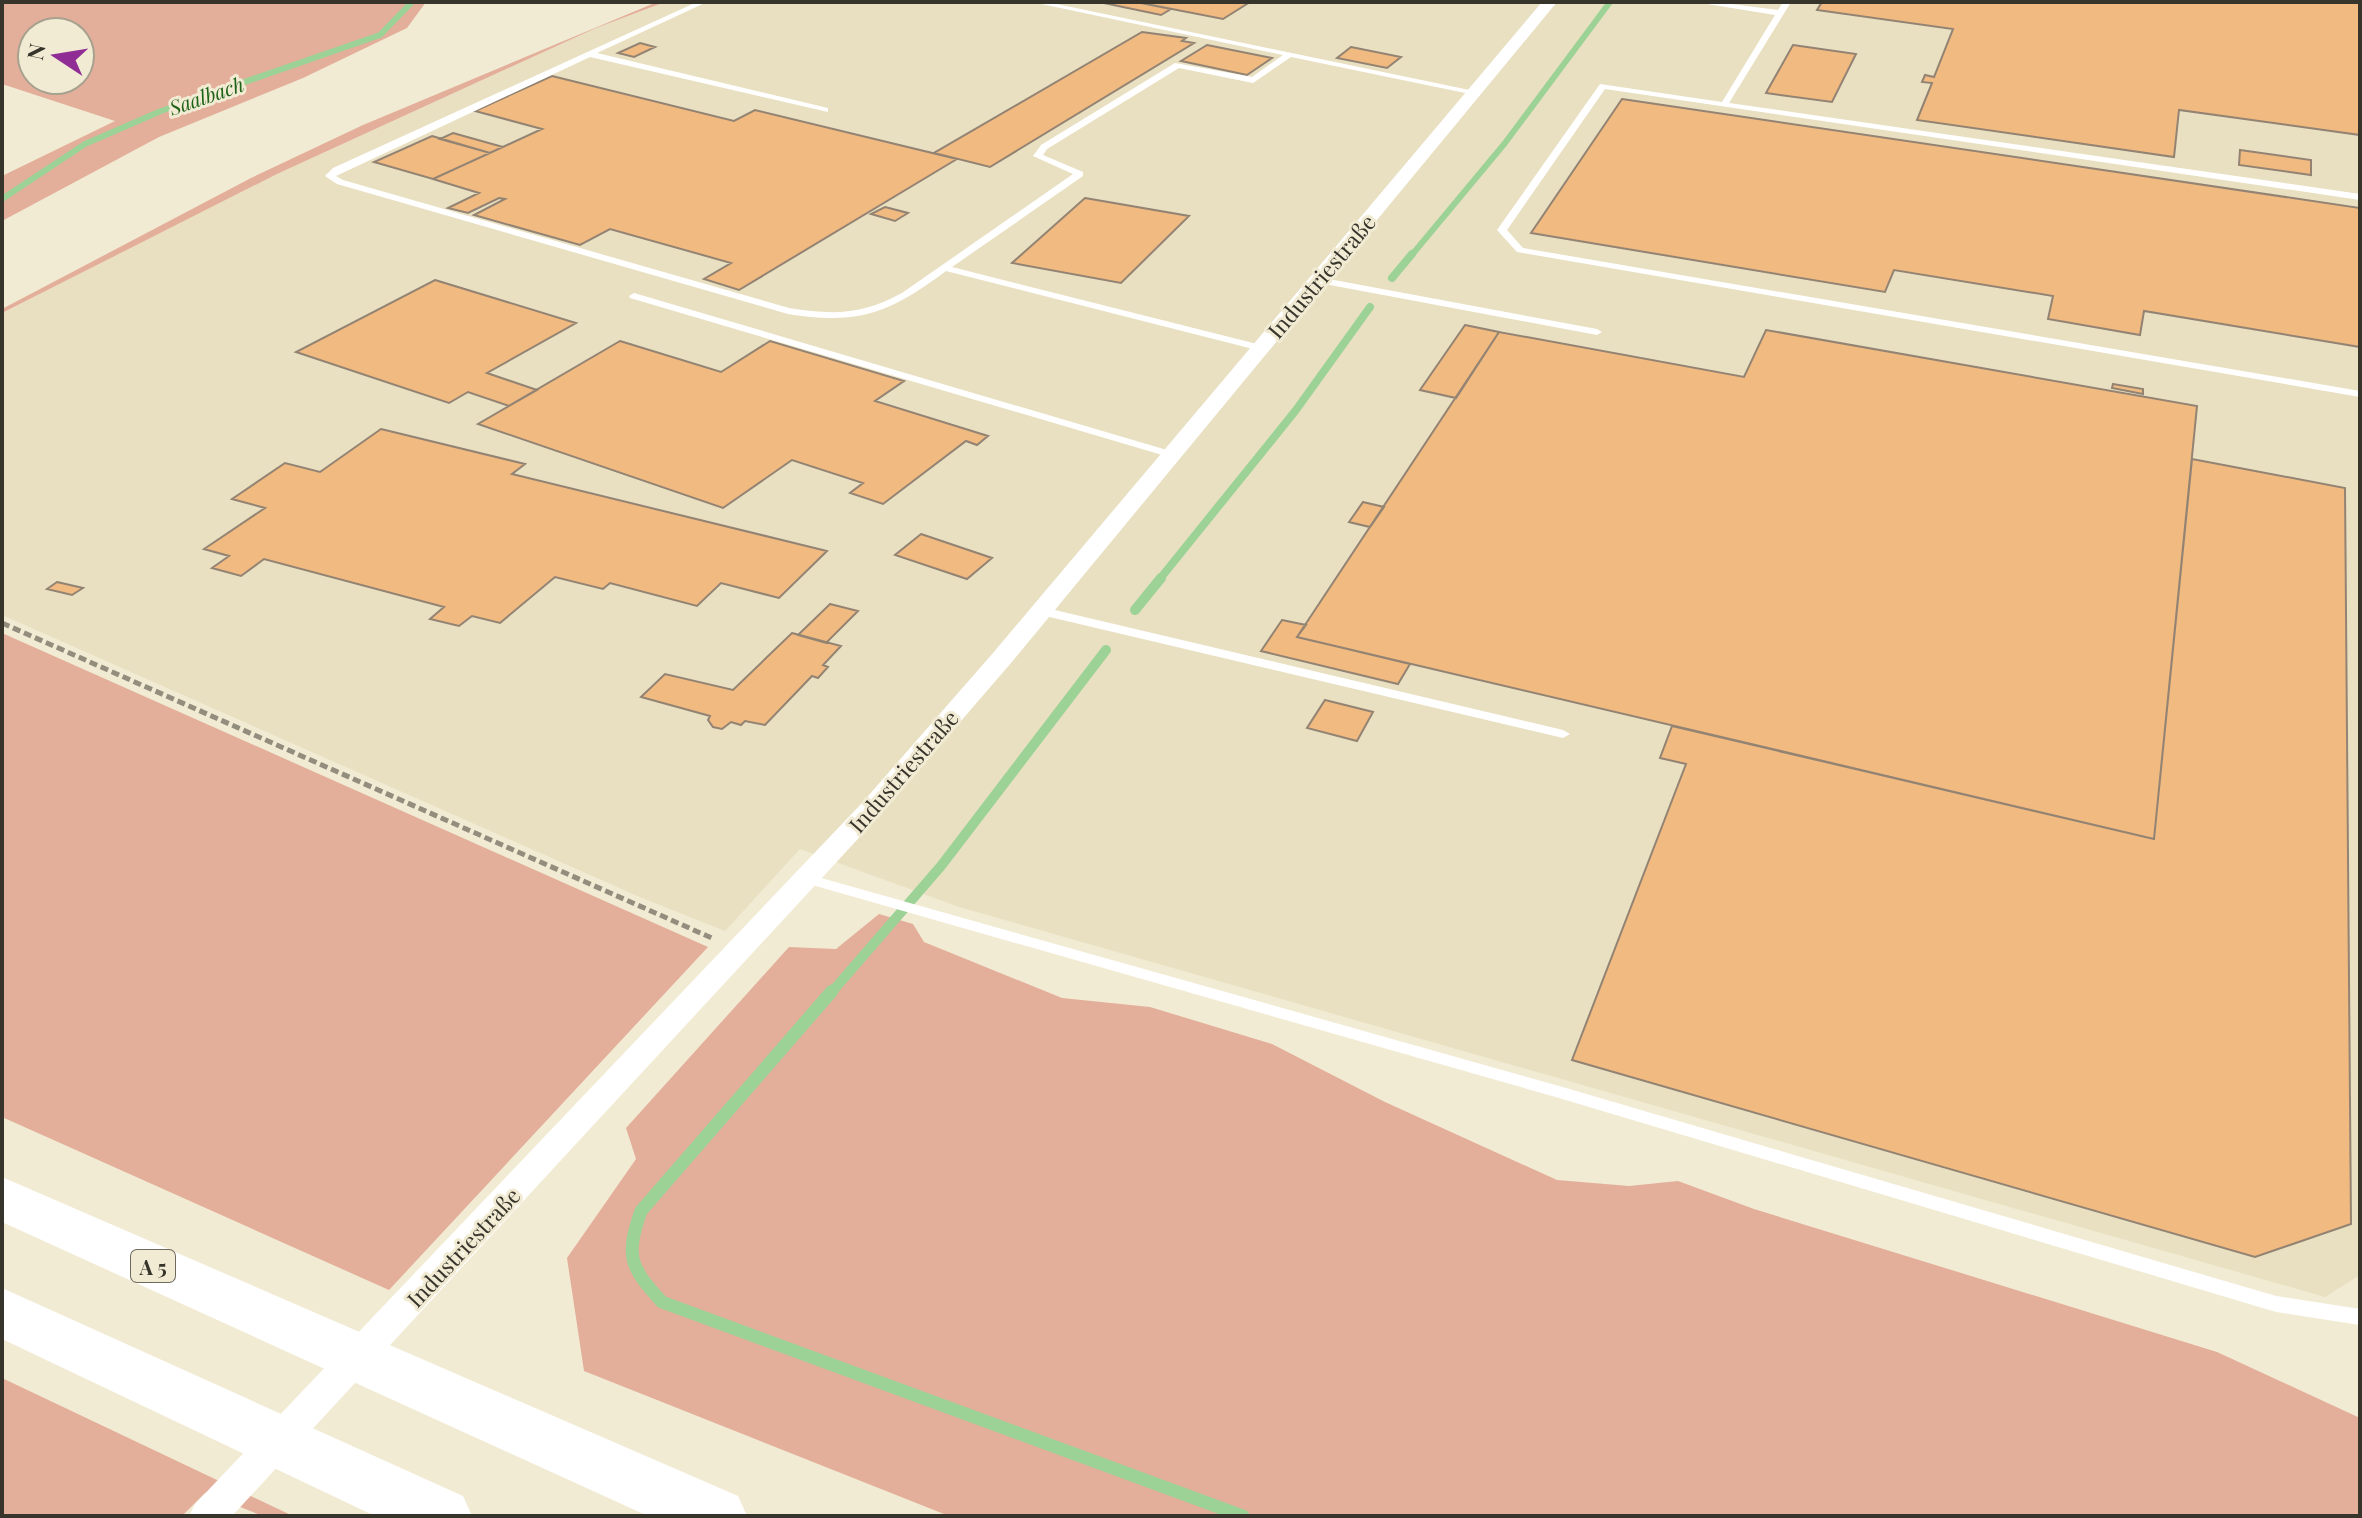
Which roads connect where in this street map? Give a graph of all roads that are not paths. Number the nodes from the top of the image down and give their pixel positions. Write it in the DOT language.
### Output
graph roads {
  1 [pos="703,2"];
  2 [pos="1036,2"];
  3 [pos="1550,2"];
  4 [pos="1699,2"];
  5 [pos="1787,2"];
  6 [pos="1781,13"];
  7 [pos="589,54"];
  8 [pos="1290,54"];
  9 [pos="1475,92"];
  10 [pos="1724,105"];
  11 [pos="825,110"];
  12 [pos="2360,197"];
  13 [pos="944,268"];
  14 [pos="1327,282"];
  15 [pos="634,296"];
  16 [pos="1597,332"];
  17 [pos="1261,348"];
  18 [pos="2360,394"];
  19 [pos="1173,455"];
  20 [pos="1042,611"];
  21 [pos="1563,734"];
  22 [pos="807,879"];
  23 [pos="2,1198"];
  24 [pos="2,1312"];
  25 [pos="2360,1317"];
  26 [pos="213,1511"];
  27 [pos="440,1516"];
  28 [pos="715,1516"];
  1 -- 7 [label="lane"];
  2 -- 8 [label="lane"];
  3 -- 9 [label="street, Industriestraße"];
  4 -- 6 [label="lane"];
  5 -- 6 [label="lane"];
  6 -- 10 [label="lane"];
  7 -- 11 [label="lane"];
  7 -- 13 [label="lane"];
  8 -- 9 [label="lane"];
  8 -- 13 [label="lane"];
  9 -- 14 [label="street, Industriestraße"];
  10 -- 12 [label="lane"];
  10 -- 18 [label="lane"];
  13 -- 17 [label="lane"];
  14 -- 16 [label="lane"];
  14 -- 17 [label="street, Industriestraße"];
  15 -- 19 [label="lane"];
  17 -- 19 [label="street, Industriestraße"];
  19 -- 20 [label="street, Industriestraße"];
  20 -- 21 [label="lane"];
  20 -- 22 [label="street, Industriestraße"];
  22 -- 25 [label="lane"];
  22 -- 26 [label="street, Industriestraße"];
  23 -- 28 [label="highway, A 5"];
  24 -- 27 [label="highway"];
}
